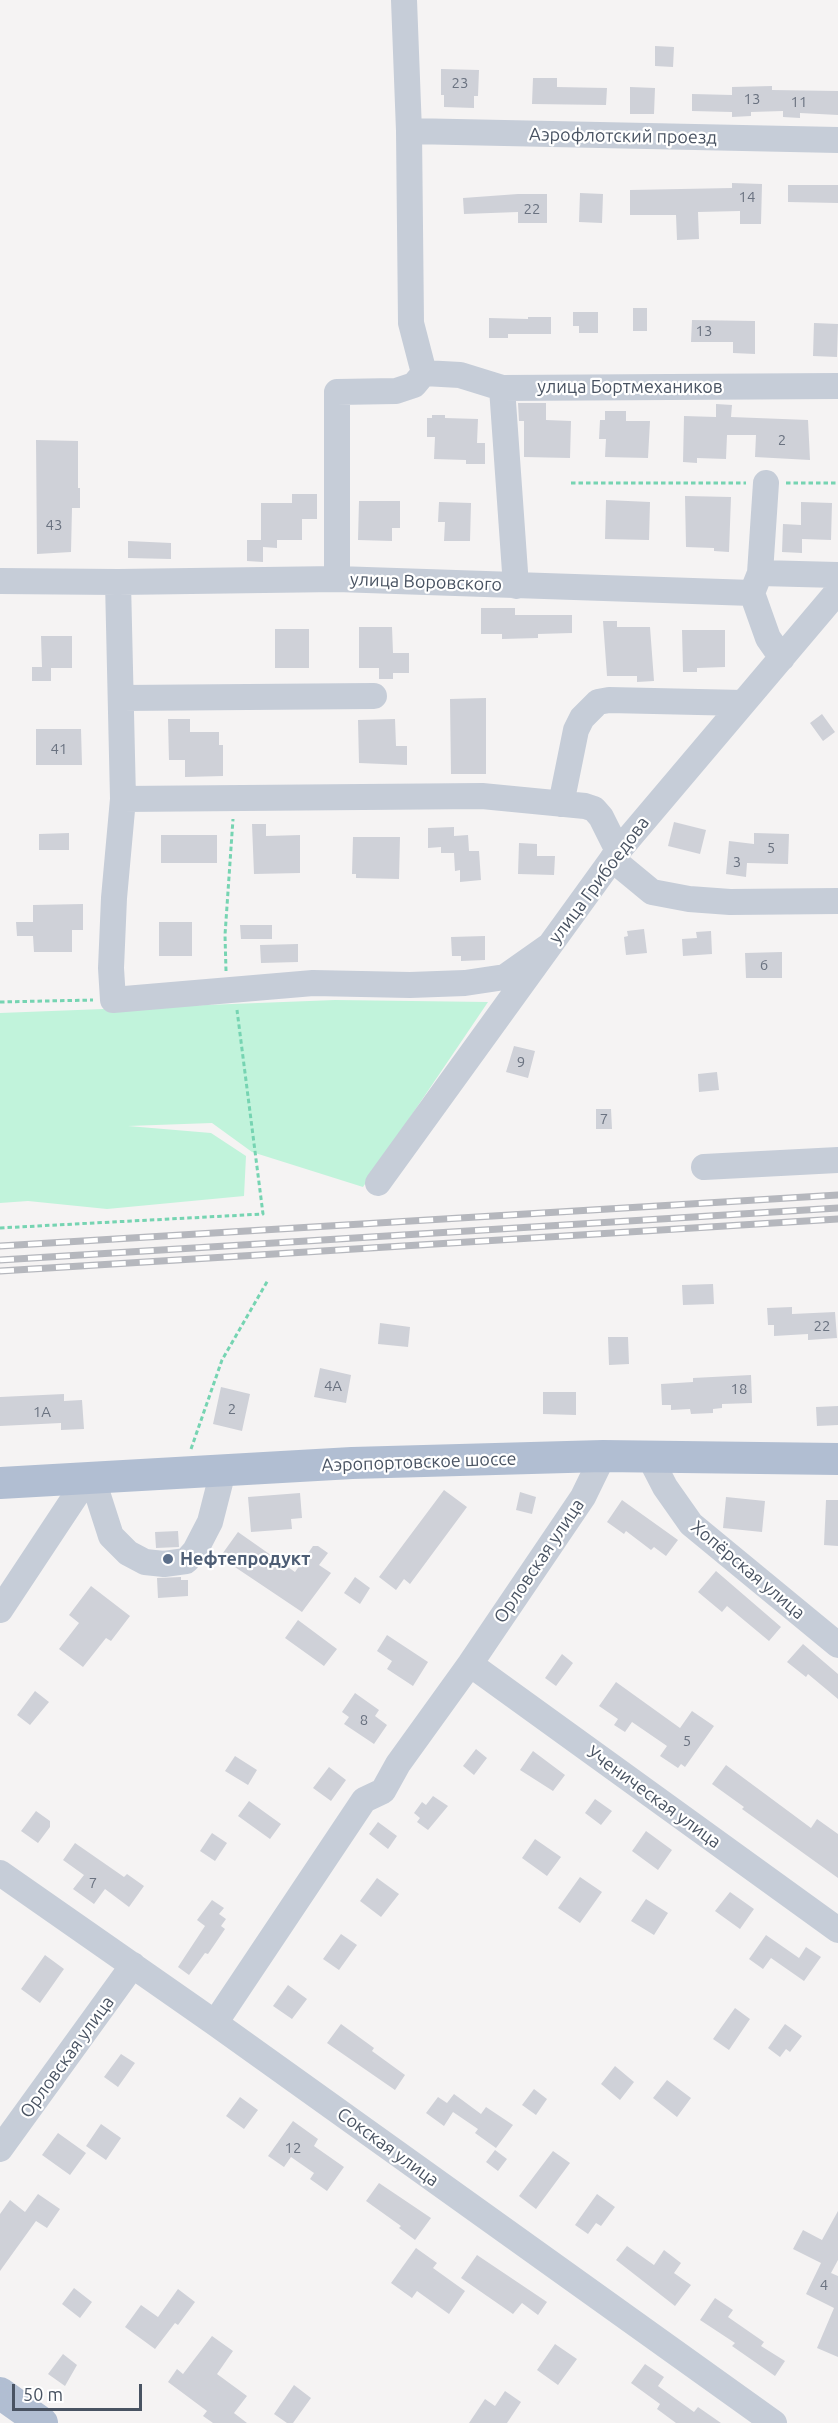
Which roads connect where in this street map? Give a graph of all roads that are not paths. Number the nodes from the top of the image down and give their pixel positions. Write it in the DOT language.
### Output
graph roads {
  1 [pos="404,0"];
  2 [pos="409,131"];
  3 [pos="838,140"];
  4 [pos="424,373"];
  5 [pos="838,386"];
  6 [pos="502,388"];
  7 [pos="766,483"];
  8 [pos="838,575"];
  9 [pos="337,579"];
  10 [pos="0,580"];
  11 [pos="118,582"];
  12 [pos="756,583"];
  13 [pos="516,586"];
  14 [pos="838,591"];
  15 [pos="782,658"];
  16 [pos="374,696"];
  17 [pos="122,698"];
  18 [pos="743,704"];
  19 [pos="123,799"];
  20 [pos="561,804"];
  21 [pos="615,855"];
  22 [pos="838,902"];
  23 [pos="549,946"];
  24 [pos="838,1160"];
  25 [pos="704,1167"];
  26 [pos="378,1183"];
  27 [pos="603,1456"];
  28 [pos="649,1456"];
  29 [pos="838,1459"];
  30 [pos="223,1471"];
  31 [pos="90,1477"];
  32 [pos="0,1483"];
  33 [pos="0,1610"];
  34 [pos="838,1645"];
  35 [pos="470,1664"];
  36 [pos="0,1873"];
  37 [pos="838,1930"];
  38 [pos="134,1965"];
  39 [pos="215,2023"];
  40 [pos="0,2149"];
  41 [pos="0,2393"];
  42 [pos="42,2423"];
  43 [pos="774,2423"];
  1 -- 2 [label="street"];
  2 -- 3 [label="street, Аэрофлотский проезд"];
  2 -- 4 [label="street"];
  4 -- 6 [label="street, улица Бортмехаников"];
  4 -- 9 [label="street"];
  5 -- 6 [label="street, улица Бортмехаников"];
  6 -- 13 [label="street"];
  7 -- 12 [label="street"];
  8 -- 12 [label="street, улица Воровского"];
  9 -- 11 [label="street, улица Воровского"];
  9 -- 13 [label="street, улица Воровского"];
  10 -- 11 [label="street, улица Воровского"];
  11 -- 17 [label="street"];
  12 -- 13 [label="street, улица Воровского"];
  12 -- 15 [label="street"];
  14 -- 15 [label="street, улица Грибоедова"];
  15 -- 18 [label="street, улица Грибоедова"];
  16 -- 17 [label="street"];
  17 -- 19 [label="street"];
  18 -- 20 [label="street"];
  18 -- 21 [label="street, улица Грибоедова"];
  19 -- 20 [label="street"];
  19 -- 23 [label="street"];
  20 -- 21 [label="street"];
  21 -- 22 [label="street"];
  21 -- 23 [label="street, улица Грибоедова"];
  23 -- 26 [label="street, улица Грибоедова"];
  24 -- 25 [label="street"];
  27 -- 28 [label="main road, Аэропортовское шоссе"];
  27 -- 30 [label="main road, Аэропортовское шоссе"];
  27 -- 35 [label="street, Орловская улица"];
  28 -- 29 [label="main road, Аэропортовское шоссе"];
  28 -- 34 [label="street, Хопёрская улица"];
  30 -- 31 [label="main road, Аэропортовское шоссе"];
  30 -- 31 [label="street"];
  31 -- 32 [label="main road, Аэропортовское шоссе"];
  31 -- 33 [label="street"];
  35 -- 37 [label="street, Ученическая улица"];
  35 -- 39 [label="street, Орловская улица"];
  36 -- 38 [label="street, Сокская улица"];
  38 -- 39 [label="street, Сокская улица"];
  38 -- 40 [label="street, Орловская улица"];
  39 -- 43 [label="street, Сокская улица"];
  41 -- 42 [label="main road"];
}
